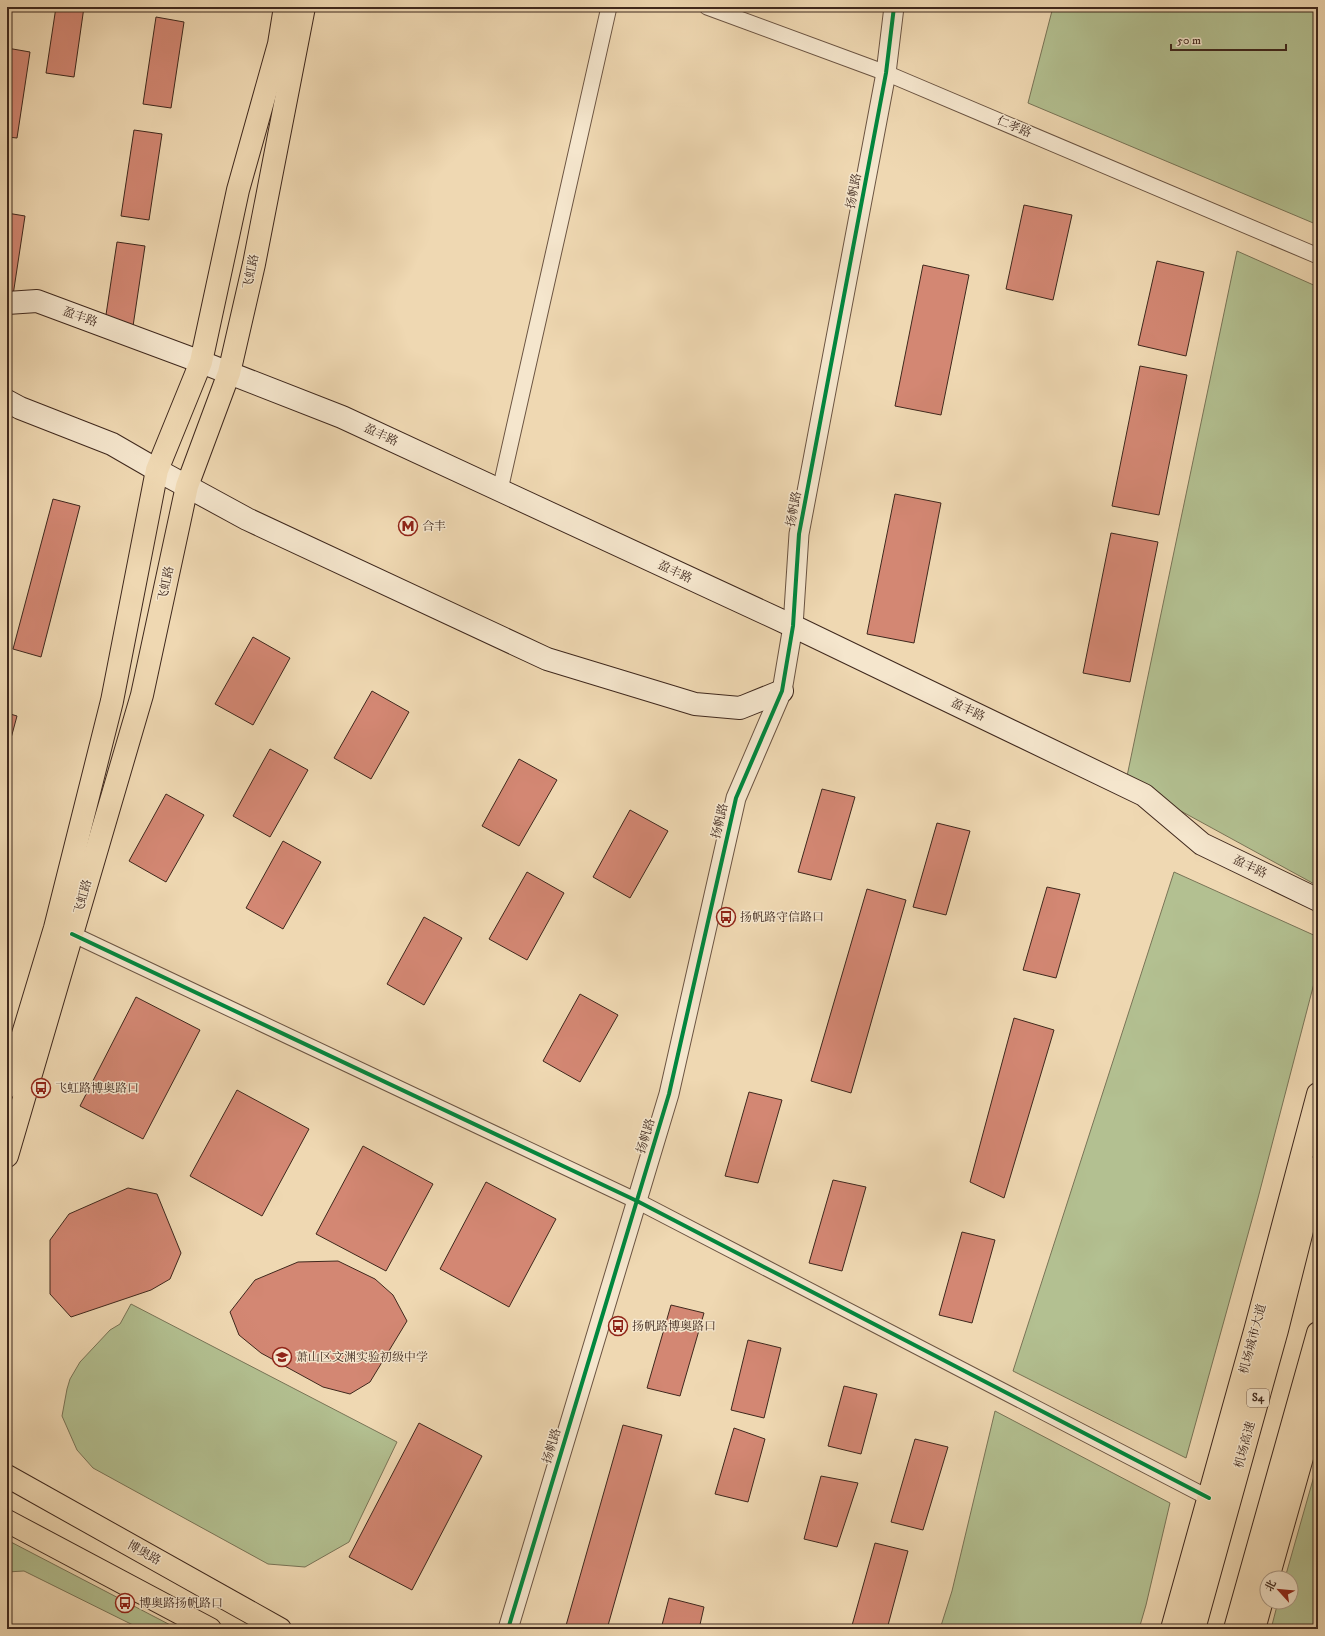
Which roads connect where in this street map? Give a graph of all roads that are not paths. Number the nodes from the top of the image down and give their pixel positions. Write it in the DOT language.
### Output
graph roads {
  1 [pos="285,7"];
  2 [pos="304,7"];
  3 [pos="609,7"];
  4 [pos="707,7"];
  5 [pos="894,7"];
  6 [pos="886,73"];
  7 [pos="1318,256"];
  8 [pos="7,303"];
  9 [pos="200,362"];
  10 [pos="229,373"];
  11 [pos="7,401"];
  12 [pos="157,470"];
  13 [pos="187,486"];
  14 [pos="500,490"];
  15 [pos="792,626"];
  16 [pos="782,690"];
  17 [pos="1318,900"];
  18 [pos="72,934"];
  19 [pos="7,1087"];
  20 [pos="1318,1094"];
  21 [pos="7,1156"];
  22 [pos="1318,1167"];
  23 [pos="637,1201"];
  24 [pos="1318,1333"];
  25 [pos="1318,1401"];
  26 [pos="7,1476"];
  27 [pos="1209,1498"];
  28 [pos="7,1520"];
  29 [pos="1270,1570"];
  30 [pos="1259,1610"];
  31 [pos="210,1629"];
  32 [pos="280,1629"];
  33 [pos="508,1629"];
  34 [pos="1172,1629"];
  35 [pos="1194,1629"];
  36 [pos="1235,1629"];
  37 [pos="1254,1629"];
  1 -- 9 [label="main road, 飞虹路"];
  2 -- 10 [label="main road, 飞虹路"];
  3 -- 14 [label="street"];
  4 -- 6 [label="street, 仁孝路"];
  5 -- 6 [label="street, 扬帆路"];
  6 -- 7 [label="street, 仁孝路"];
  6 -- 15 [label="street, 扬帆路"];
  8 -- 9 [label="main road, 盈丰路"];
  9 -- 10 [label="main road, 盈丰路"];
  9 -- 12 [label="main road, 飞虹路"];
  10 -- 13 [label="main road, 飞虹路"];
  10 -- 14 [label="main road, 盈丰路"];
  11 -- 12 [label="main road"];
  12 -- 13 [label="main road"];
  12 -- 19 [label="main road, 飞虹路"];
  13 -- 16 [label="main road"];
  13 -- 18 [label="main road, 飞虹路"];
  14 -- 15 [label="main road, 盈丰路"];
  15 -- 16 [label="street, 扬帆路"];
  15 -- 17 [label="main road, 盈丰路"];
  16 -- 23 [label="street, 扬帆路"];
  18 -- 21 [label="main road, 飞虹路"];
  18 -- 23 [label="street"];
  20 -- 27 [label="main road, 机场城市大道"];
  22 -- 35 [label="main road, 机场高速 / S4"];
  23 -- 27 [label="street"];
  23 -- 33 [label="street, 扬帆路"];
  24 -- 36 [label="main road"];
  25 -- 29 [label="main road"];
  26 -- 32 [label="main road, 博奥路"];
  27 -- 34 [label="main road, 机场城市大道"];
  28 -- 31 [label="main road"];
  30 -- 37 [label="main road"];
}
